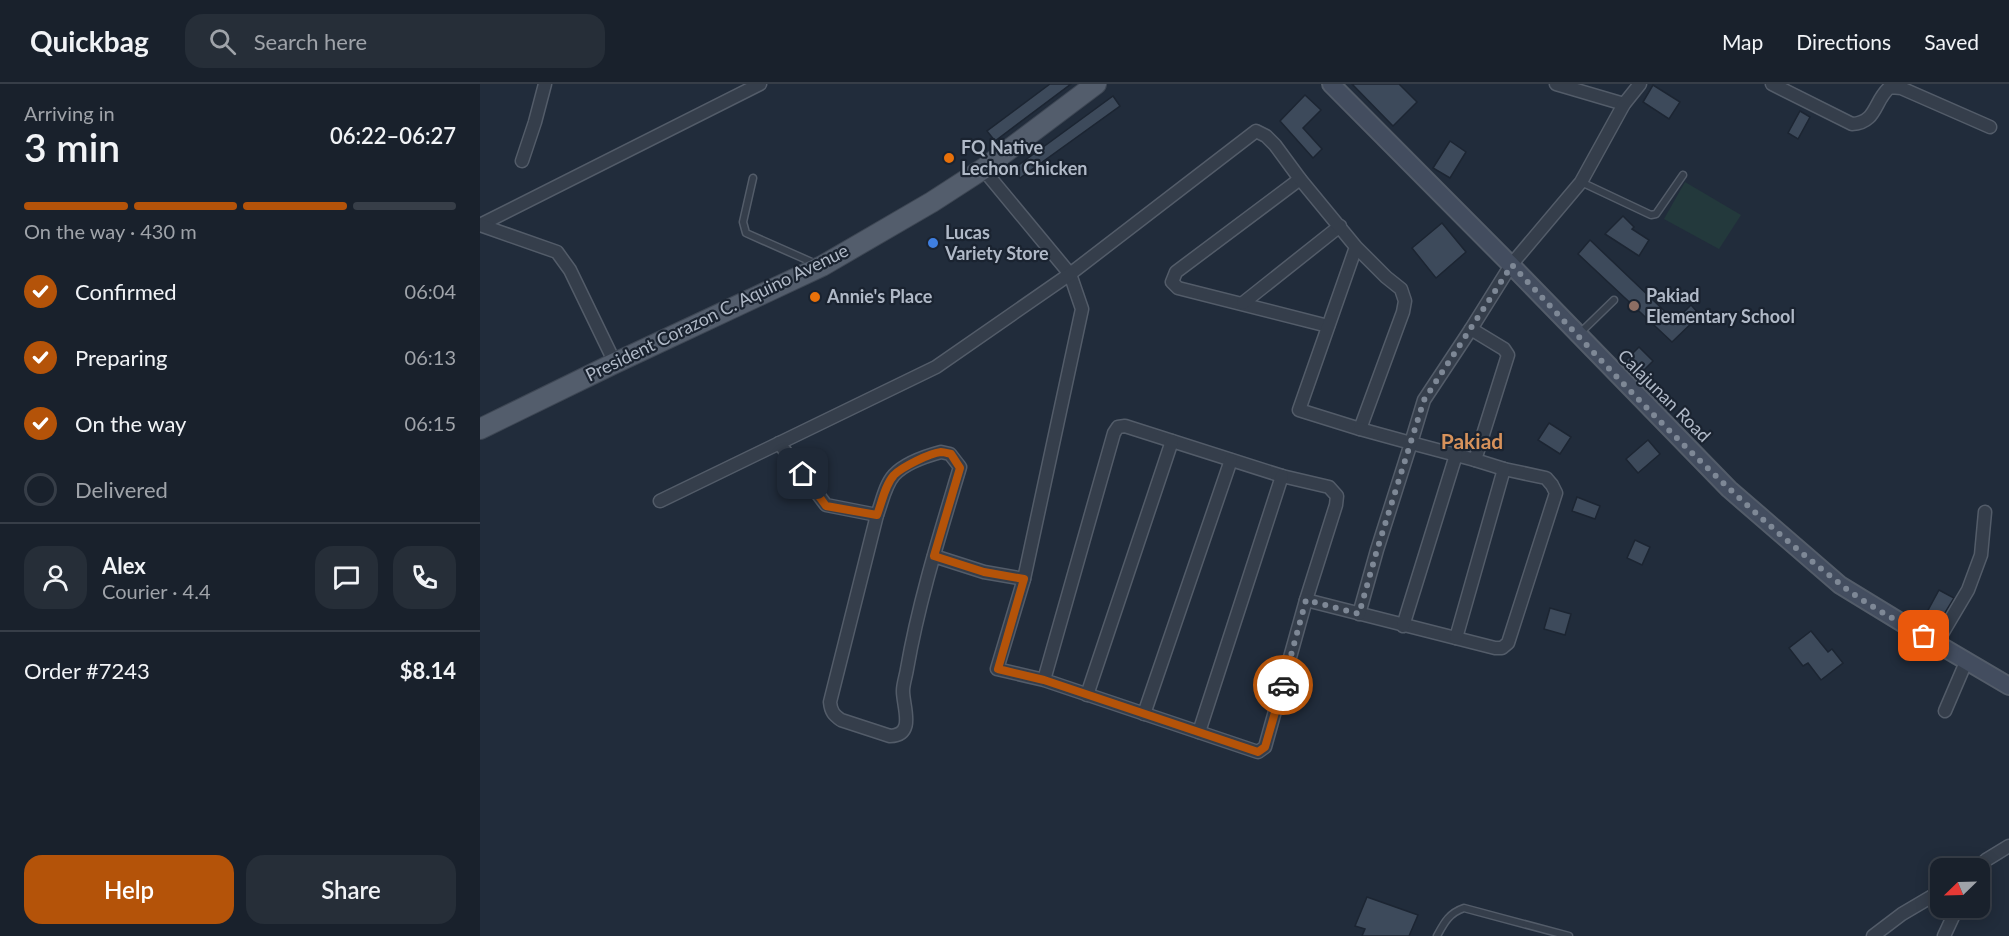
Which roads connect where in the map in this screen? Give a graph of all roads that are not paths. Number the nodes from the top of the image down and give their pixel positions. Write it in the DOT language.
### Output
graph roads {
  1 [pos="544,84"];
  2 [pos="760,84"];
  3 [pos="1096,84"];
  4 [pos="1331,84"];
  5 [pos="1556,84"];
  6 [pos="1640,84"];
  7 [pos="1772,84"];
  8 [pos="1624,104"];
  9 [pos="1990,127"];
  10 [pos="522,161"];
  11 [pos="983,169"];
  12 [pos="1683,175"];
  13 [pos="753,178"];
  14 [pos="1300,179"];
  15 [pos="1581,183"];
  16 [pos="480,225"];
  17 [pos="1340,226"];
  18 [pos="1356,247"];
  19 [pos="1512,265"];
  20 [pos="822,266"];
  21 [pos="1070,274"];
  22 [pos="1614,300"];
  23 [pos="1243,303"];
  24 [pos="1328,326"];
  25 [pos="1472,329"];
  26 [pos="1578,336"];
  27 [pos="615,363"];
  28 [pos="480,429"];
  29 [pos="1360,429"];
  30 [pos="1172,441"];
  31 [pos="779,443"];
  32 [pos="1411,443"];
  33 [pos="1456,455"];
  34 [pos="1230,460"];
  35 [pos="1475,460"];
  36 [pos="1504,469"];
  37 [pos="1282,476"];
  38 [pos="660,501"];
  39 [pos="1985,512"];
  40 [pos="877,515"];
  41 [pos="934,556"];
  42 [pos="1024,579"];
  43 [pos="1306,600"];
  44 [pos="1359,614"];
  45 [pos="1403,626"];
  46 [pos="1456,638"];
  47 [pos="1936,644"];
  48 [pos="1966,662"];
  49 [pos="1044,680"];
  50 [pos="2009,686"];
  51 [pos="1087,694"];
  52 [pos="1945,711"];
  53 [pos="1144,714"];
  54 [pos="1199,732"];
  55 [pos="2009,846"];
  56 [pos="1989,858"];
  57 [pos="1930,897"];
  58 [pos="1952,918"];
  59 [pos="1437,936"];
  60 [pos="1569,936"];
  61 [pos="1873,936"];
  62 [pos="1944,936"];
  1 -- 10 [label="street"];
  2 -- 16 [label="street"];
  3 -- 11 [label="main road, President Corazon C. Aquino Avenue"];
  4 -- 19 [label="main road, Calajunan Road"];
  5 -- 8 [label="street"];
  6 -- 8 [label="street"];
  7 -- 9 [label="street"];
  8 -- 15 [label="street"];
  11 -- 20 [label="main road, President Corazon C. Aquino Avenue"];
  11 -- 21 [label="street"];
  12 -- 15 [label="lane"];
  13 -- 20 [label="lane"];
  14 -- 17 [label="street"];
  14 -- 21 [label="street"];
  14 -- 23 [label="street"];
  15 -- 19 [label="street"];
  16 -- 27 [label="street"];
  17 -- 18 [label="street"];
  17 -- 23 [label="street"];
  18 -- 24 [label="street"];
  18 -- 29 [label="street"];
  19 -- 25 [label="street"];
  19 -- 26 [label="main road, Calajunan Road"];
  20 -- 27 [label="main road, President Corazon C. Aquino Avenue"];
  21 -- 31 [label="street"];
  21 -- 42 [label="street"];
  22 -- 26 [label="lane"];
  23 -- 24 [label="street"];
  24 -- 29 [label="street"];
  25 -- 32 [label="street"];
  25 -- 35 [label="street"];
  26 -- 47 [label="main road, Calajunan Road"];
  27 -- 28 [label="main road, President Corazon C. Aquino Avenue"];
  29 -- 32 [label="street"];
  30 -- 34 [label="street"];
  30 -- 49 [label="street"];
  30 -- 51 [label="street"];
  31 -- 38 [label="street"];
  31 -- 40 [label="street"];
  32 -- 33 [label="street"];
  32 -- 44 [label="street"];
  33 -- 35 [label="street"];
  33 -- 45 [label="street"];
  34 -- 37 [label="street"];
  34 -- 53 [label="street"];
  35 -- 36 [label="street"];
  36 -- 46 [label="street"];
  36 -- 46 [label="street"];
  37 -- 43 [label="street"];
  37 -- 54 [label="street"];
  39 -- 47 [label="street"];
  40 -- 41 [label="street"];
  40 -- 41 [label="street"];
  41 -- 42 [label="street"];
  42 -- 49 [label="street"];
  43 -- 44 [label="street"];
  43 -- 54 [label="street"];
  44 -- 45 [label="street"];
  45 -- 46 [label="street"];
  47 -- 48 [label="main road, Calajunan Road"];
  48 -- 50 [label="main road, Calajunan Road"];
  48 -- 52 [label="street"];
  49 -- 51 [label="street"];
  51 -- 53 [label="street"];
  53 -- 54 [label="street"];
  55 -- 56 [label="street"];
  57 -- 61 [label="street"];
  58 -- 62 [label="street"];
  59 -- 60 [label="lane"];
}
